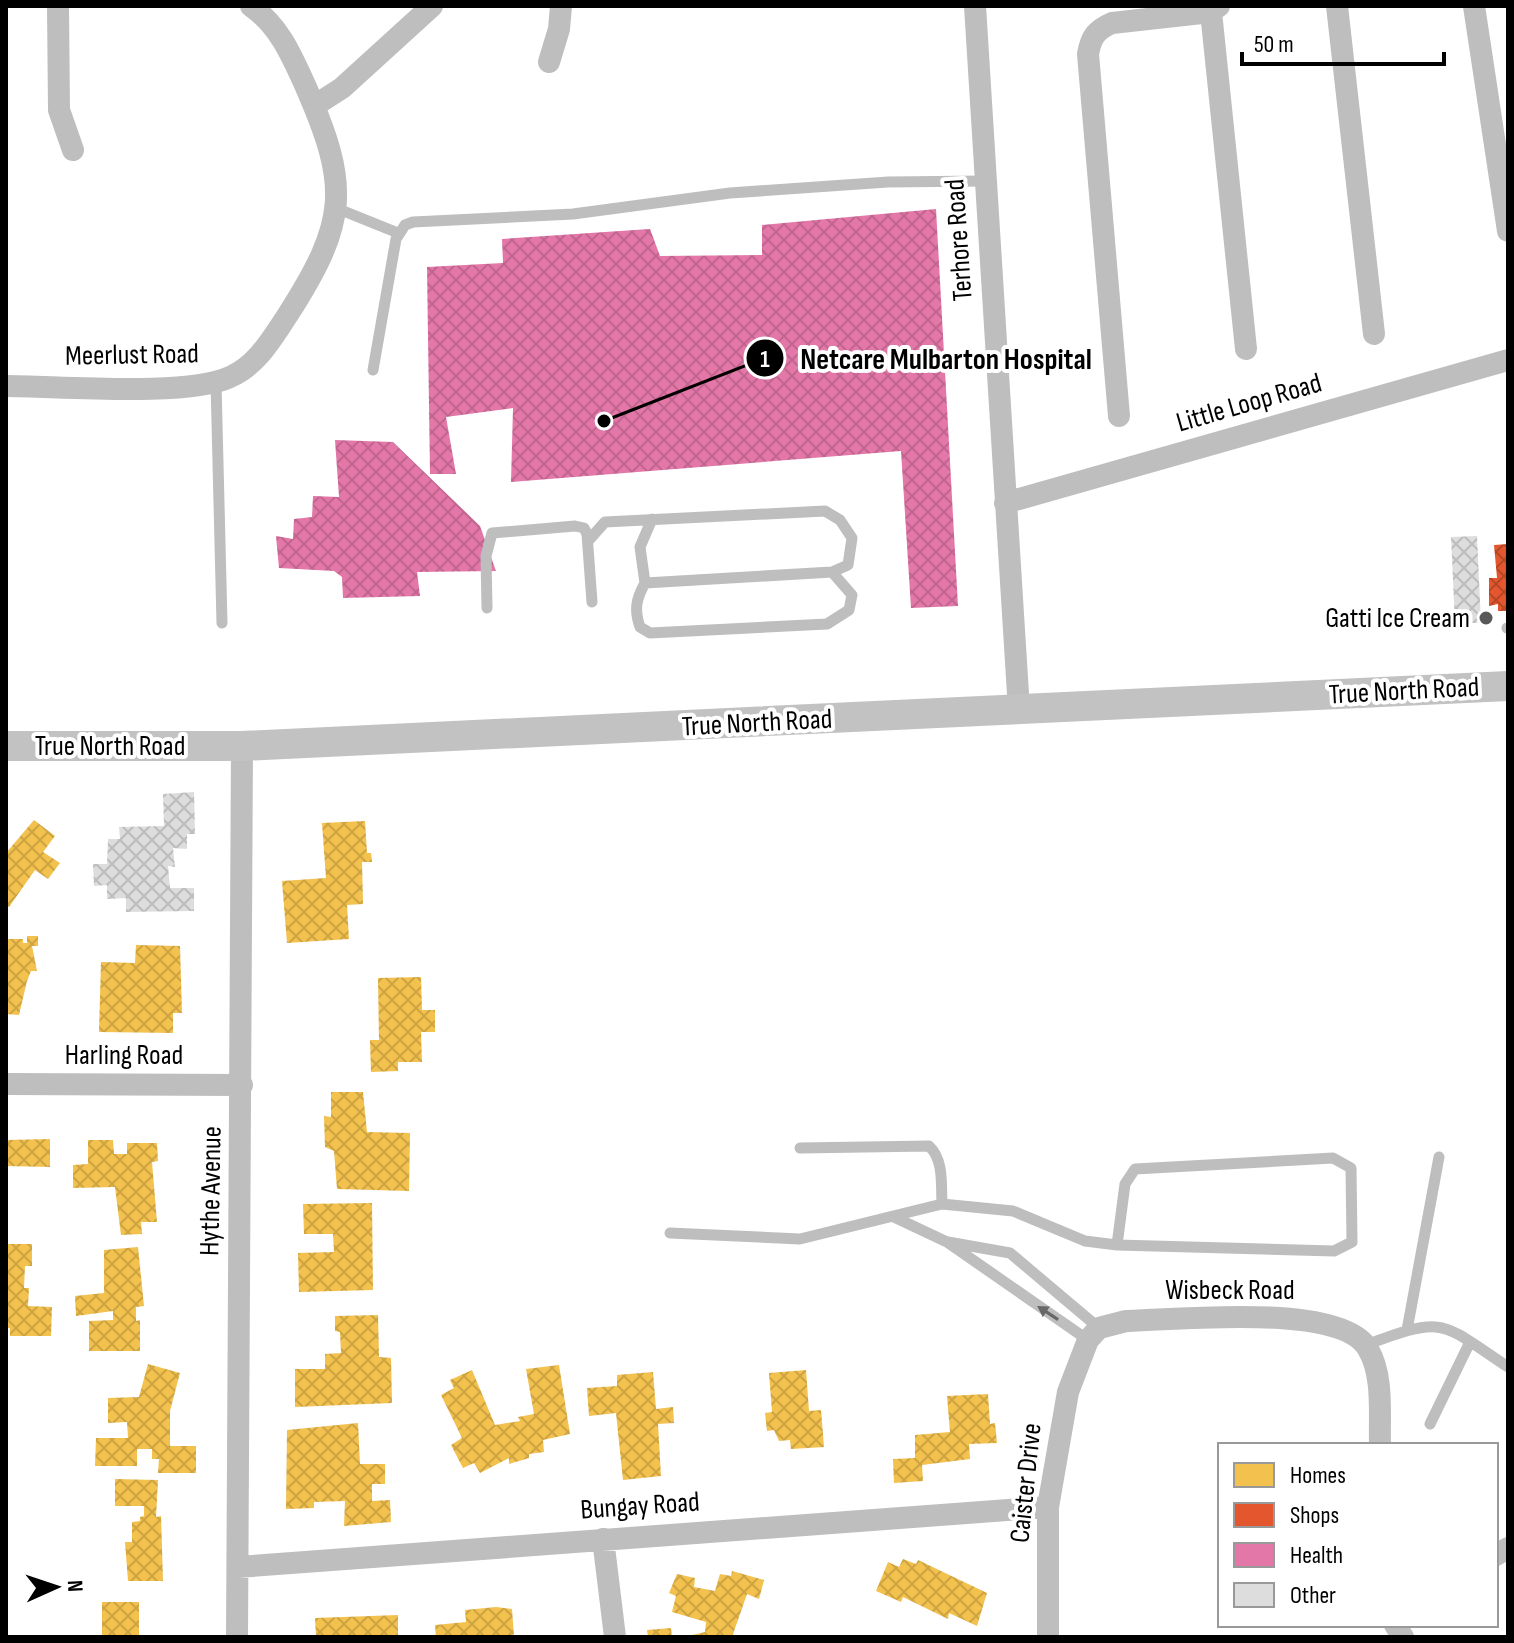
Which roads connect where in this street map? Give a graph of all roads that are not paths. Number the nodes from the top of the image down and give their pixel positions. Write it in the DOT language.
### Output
graph roads {
  1 [pos="58,6"];
  2 [pos="251,6"];
  3 [pos="432,6"];
  4 [pos="561,6"];
  5 [pos="975,6"];
  6 [pos="1337,6"];
  7 [pos="1474,6"];
  8 [pos="1215,9"];
  9 [pos="549,62"];
  10 [pos="314,106"];
  11 [pos="73,150"];
  12 [pos="985,181"];
  13 [pos="336,208"];
  14 [pos="1508,231"];
  15 [pos="398,233"];
  16 [pos="1374,334"];
  17 [pos="1246,349"];
  18 [pos="1508,360"];
  19 [pos="373,370"];
  20 [pos="216,383"];
  21 [pos="6,386"];
  22 [pos="1119,416"];
  23 [pos="1005,503"];
  24 [pos="652,519"];
  25 [pos="588,541"];
  26 [pos="832,572"];
  27 [pos="645,583"];
  28 [pos="592,602"];
  29 [pos="487,608"];
  30 [pos="222,623"];
  31 [pos="1508,686"];
  32 [pos="1019,710"];
  33 [pos="6,746"];
  34 [pos="242,746"];
  35 [pos="6,1084"];
  36 [pos="242,1085"];
  37 [pos="800,1148"];
  38 [pos="1439,1157"];
  39 [pos="942,1204"];
  40 [pos="894,1217"];
  41 [pos="670,1233"];
  42 [pos="947,1242"];
  43 [pos="1117,1245"];
  44 [pos="1407,1330"];
  45 [pos="1094,1334"];
  46 [pos="1470,1342"];
  47 [pos="1366,1345"];
  48 [pos="1508,1367"];
  49 [pos="1430,1424"];
  50 [pos="1380,1443"];
  51 [pos="1048,1507"];
  52 [pos="603,1539"];
  53 [pos="238,1567"];
  54 [pos="237,1637"];
  55 [pos="615,1637"];
  56 [pos="1048,1637"];
  1 -- 11 [label="street"];
  2 -- 10 [label="street, Meerlust Road"];
  3 -- 10 [label="street"];
  4 -- 9 [label="street"];
  5 -- 12 [label="street, Terhore Road"];
  6 -- 16 [label="street"];
  7 -- 14 [label="street"];
  8 -- 17 [label="street"];
  8 -- 22 [label="street"];
  10 -- 13 [label="street, Meerlust Road"];
  12 -- 15 [label="lane"];
  12 -- 23 [label="street, Terhore Road"];
  13 -- 15 [label="lane"];
  13 -- 20 [label="street, Meerlust Road"];
  15 -- 19 [label="lane"];
  18 -- 23 [label="street, Little Loop Road"];
  20 -- 21 [label="street, Meerlust Road"];
  20 -- 30 [label="lane"];
  23 -- 32 [label="street, Terhore Road"];
  24 -- 25 [label="lane"];
  24 -- 26 [label="lane"];
  24 -- 27 [label="lane"];
  25 -- 28 [label="lane"];
  25 -- 29 [label="lane"];
  26 -- 27 [label="lane"];
  26 -- 27 [label="lane"];
  31 -- 32 [label="main road, True North Road"];
  32 -- 34 [label="main road, True North Road"];
  33 -- 34 [label="main road, True North Road"];
  34 -- 36 [label="street, Hythe Avenue"];
  35 -- 36 [label="street, Harling Road"];
  36 -- 53 [label="street, Hythe Avenue"];
  37 -- 39 [label="lane"];
  38 -- 44 [label="lane"];
  39 -- 40 [label="lane"];
  39 -- 43 [label="lane"];
  40 -- 41 [label="lane"];
  40 -- 42 [label="lane"];
  45 -- 42 [label="lane, one-way"];
  42 -- 45 [label="lane"];
  43 -- 43 [label="lane"];
  44 -- 46 [label="lane"];
  44 -- 47 [label="lane"];
  45 -- 47 [label="street, Wisbeck Road"];
  45 -- 51 [label="street, Caister Drive"];
  46 -- 48 [label="lane"];
  46 -- 49 [label="lane"];
  47 -- 50 [label="street"];
  51 -- 52 [label="street, Bungay Road"];
  51 -- 56 [label="street, Caister Drive"];
  52 -- 53 [label="street, Bungay Road"];
  52 -- 55 [label="street"];
  53 -- 54 [label="street, Hythe Avenue"];
}
